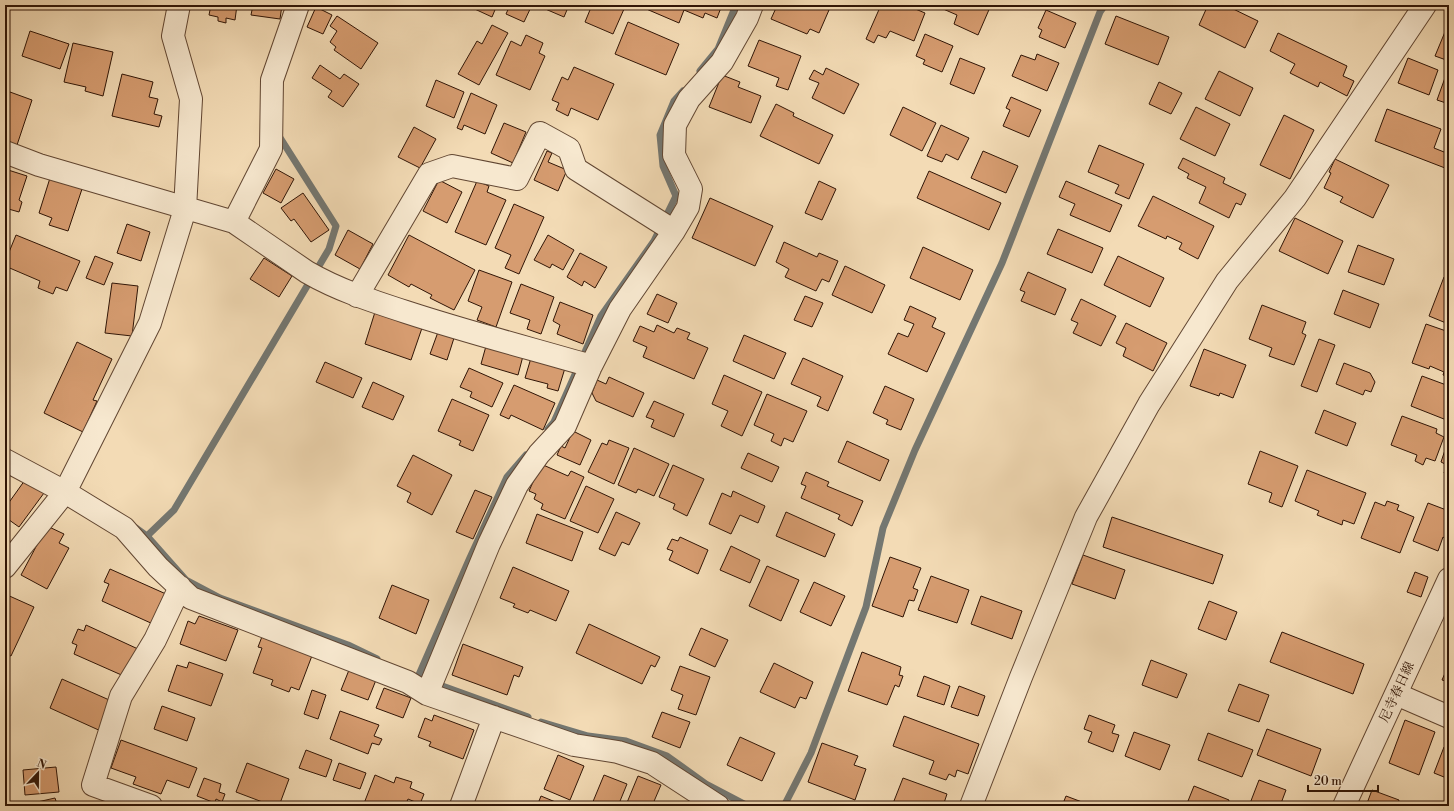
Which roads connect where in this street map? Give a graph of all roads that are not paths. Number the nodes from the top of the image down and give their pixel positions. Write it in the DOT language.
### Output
graph roads {
  1 [pos="179,5"];
  2 [pos="298,5"];
  3 [pos="752,5"];
  4 [pos="1425,5"];
  5 [pos="5,152"];
  6 [pos="185,208"];
  7 [pos="234,222"];
  8 [pos="665,225"];
  9 [pos="357,296"];
  10 [pos="582,363"];
  11 [pos="5,460"];
  12 [pos="69,485"];
  13 [pos="5,567"];
  14 [pos="1449,579"];
  15 [pos="180,587"];
  16 [pos="427,694"];
  17 [pos="1396,694"];
  18 [pos="1449,717"];
  19 [pos="494,718"];
  20 [pos="151,806"];
  21 [pos="461,806"];
  22 [pos="718,806"];
  23 [pos="971,806"];
  24 [pos="1344,806"];
  1 -- 6 [label="street"];
  2 -- 7 [label="street"];
  3 -- 8 [label="street"];
  4 -- 23 [label="street"];
  5 -- 6 [label="street"];
  6 -- 7 [label="street"];
  6 -- 12 [label="street"];
  7 -- 9 [label="street"];
  8 -- 9 [label="street"];
  8 -- 10 [label="street"];
  9 -- 10 [label="street"];
  10 -- 16 [label="street"];
  11 -- 12 [label="street"];
  12 -- 13 [label="street"];
  12 -- 15 [label="street"];
  14 -- 17 [label="street, 尼寺春日線"];
  15 -- 16 [label="street"];
  15 -- 20 [label="street"];
  16 -- 19 [label="street"];
  17 -- 18 [label="street"];
  17 -- 24 [label="street, 尼寺春日線"];
  19 -- 21 [label="street"];
  19 -- 22 [label="street"];
}
